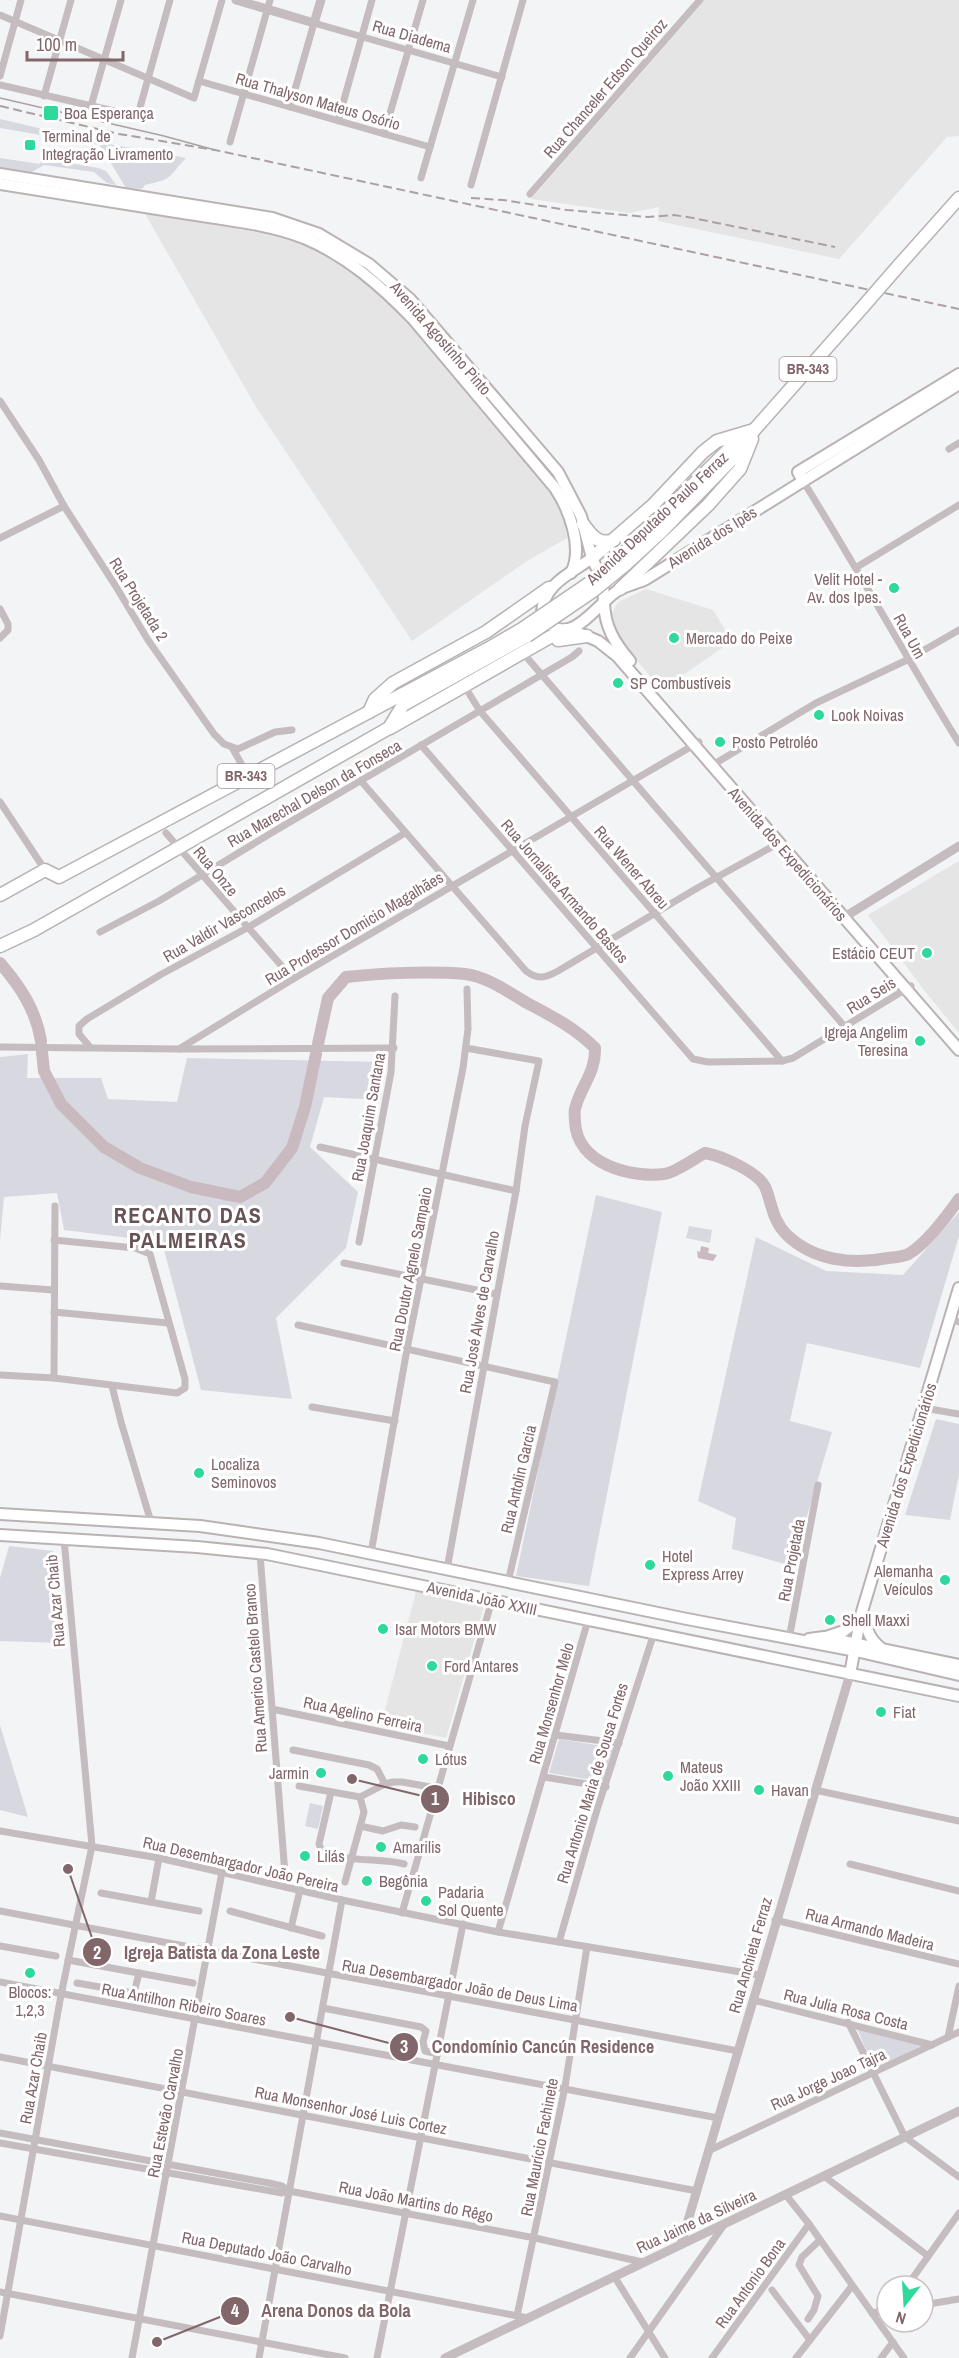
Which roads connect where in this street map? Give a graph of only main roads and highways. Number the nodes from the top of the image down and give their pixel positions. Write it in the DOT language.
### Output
graph roads {
  1 [pos="0,174"];
  2 [pos="0,184"];
  3 [pos="959,198"];
  4 [pos="959,374"];
  5 [pos="957,389"];
  6 [pos="755,429"];
  7 [pos="803,481"];
  8 [pos="583,524"];
  9 [pos="615,540"];
  10 [pos="592,558"];
  11 [pos="571,573"];
  12 [pos="600,577"];
  13 [pos="549,588"];
  14 [pos="620,589"];
  15 [pos="604,603"];
  16 [pos="566,630"];
  17 [pos="587,636"];
  18 [pos="524,652"];
  19 [pos="620,655"];
  20 [pos="436,682"];
  21 [pos="369,712"];
  22 [pos="389,728"];
  23 [pos="714,765"];
  24 [pos="0,895"];
  25 [pos="846,916"];
  26 [pos="0,946"];
  27 [pos="908,987"];
  28 [pos="959,1040"];
  29 [pos="959,1050"];
  30 [pos="959,1288"];
  31 [pos="958,1318"];
  32 [pos="0,1514"];
  33 [pos="0,1535"];
  34 [pos="301,1540"];
  35 [pos="371,1553"];
  36 [pos="263,1554"];
  37 [pos="333,1566"];
  38 [pos="666,1615"];
  39 [pos="687,1620"];
  40 [pos="863,1620"];
  41 [pos="657,1634"];
  42 [pos="824,1637"];
  43 [pos="685,1640"];
  44 [pos="794,1640"];
  45 [pos="856,1647"];
  46 [pos="882,1649"];
  47 [pos="959,1665"];
  48 [pos="850,1674"];
  49 [pos="959,1675"];
  50 [pos="959,1696"];
  1 -- 8 [label="main road, Avenida Agostinho Pinto"];
  2 -- 11 [label="main road, Avenida Agostinho Pinto"];
  3 -- 6 [label="highway, Avenida Deputado Paulo Ferraz / BR-343, bridge"];
  4 -- 7 [label="main road, Avenida dos Ipês"];
  5 -- 7 [label="main road, Avenida dos Ipês"];
  6 -- 9 [label="highway"];
  6 -- 14 [label="highway"];
  6 -- 20 [label="highway, Avenida Deputado Paulo Ferraz / BR-343, bridge"];
  7 -- 14 [label="main road, Avenida dos Ipês"];
  8 -- 9 [label="highway"];
  8 -- 10 [label="main road, Avenida Agostinho Pinto"];
  9 -- 10 [label="highway"];
  10 -- 11 [label="main road"];
  10 -- 12 [label="main road, Avenida Agostinho Pinto"];
  11 -- 12 [label="main road"];
  11 -- 13 [label="main road"];
  12 -- 15 [label="main road"];
  13 -- 16 [label="main road"];
  13 -- 21 [label="highway"];
  14 -- 15 [label="main road, Avenida dos Ipês"];
  15 -- 16 [label="main road"];
  15 -- 19 [label="main road"];
  16 -- 17 [label="main road"];
  16 -- 18 [label="highway"];
  17 -- 18 [label="highway"];
  17 -- 19 [label="main road"];
  18 -- 22 [label="highway"];
  19 -- 23 [label="main road, Avenida dos Expedicionários"];
  20 -- 21 [label="highway, BR-343"];
  20 -- 22 [label="highway, BR-343 / BR-343"];
  21 -- 24 [label="highway, BR-343"];
  22 -- 26 [label="highway, BR-343"];
  23 -- 25 [label="main road, Avenida dos Expedicionários"];
  23 -- 25 [label="main road, Avenida dos Expedicionários"];
  25 -- 27 [label="main road, Avenida dos Expedicionários"];
  27 -- 28 [label="main road, Avenida dos Expedicionários"];
  27 -- 29 [label="main road, Avenida dos Expedicionários"];
  30 -- 40 [label="main road, Avenida dos Expedicionários"];
  31 -- 40 [label="main road, Avenida dos Expedicionários"];
  32 -- 34 [label="main road, Avenida João XXIII"];
  33 -- 36 [label="main road, Avenida João XXIII"];
  34 -- 35 [label="main road, Avenida João XXIII"];
  34 -- 36 [label="main road"];
  35 -- 37 [label="main road"];
  35 -- 38 [label="main road, Avenida João XXIII"];
  36 -- 37 [label="main road, Avenida João XXIII"];
  37 -- 41 [label="main road, Avenida João XXIII"];
  38 -- 39 [label="main road, Avenida João XXIII"];
  38 -- 41 [label="main road"];
  39 -- 43 [label="main road"];
  39 -- 44 [label="main road, Avenida João XXIII"];
  40 -- 42 [label="main road"];
  40 -- 45 [label="main road, Avenida dos Expedicionários"];
  40 -- 46 [label="main road"];
  41 -- 43 [label="main road, Avenida João XXIII"];
  42 -- 44 [label="main road"];
  42 -- 45 [label="main road"];
  43 -- 48 [label="main road, Avenida João XXIII"];
  44 -- 45 [label="main road, Avenida João XXIII"];
  45 -- 46 [label="main road"];
  45 -- 48 [label="main road, Avenida dos Expedicionários"];
  45 -- 49 [label="main road, Avenida João XXIII"];
  46 -- 47 [label="main road"];
  48 -- 50 [label="main road, Avenida João XXIII"];
}
